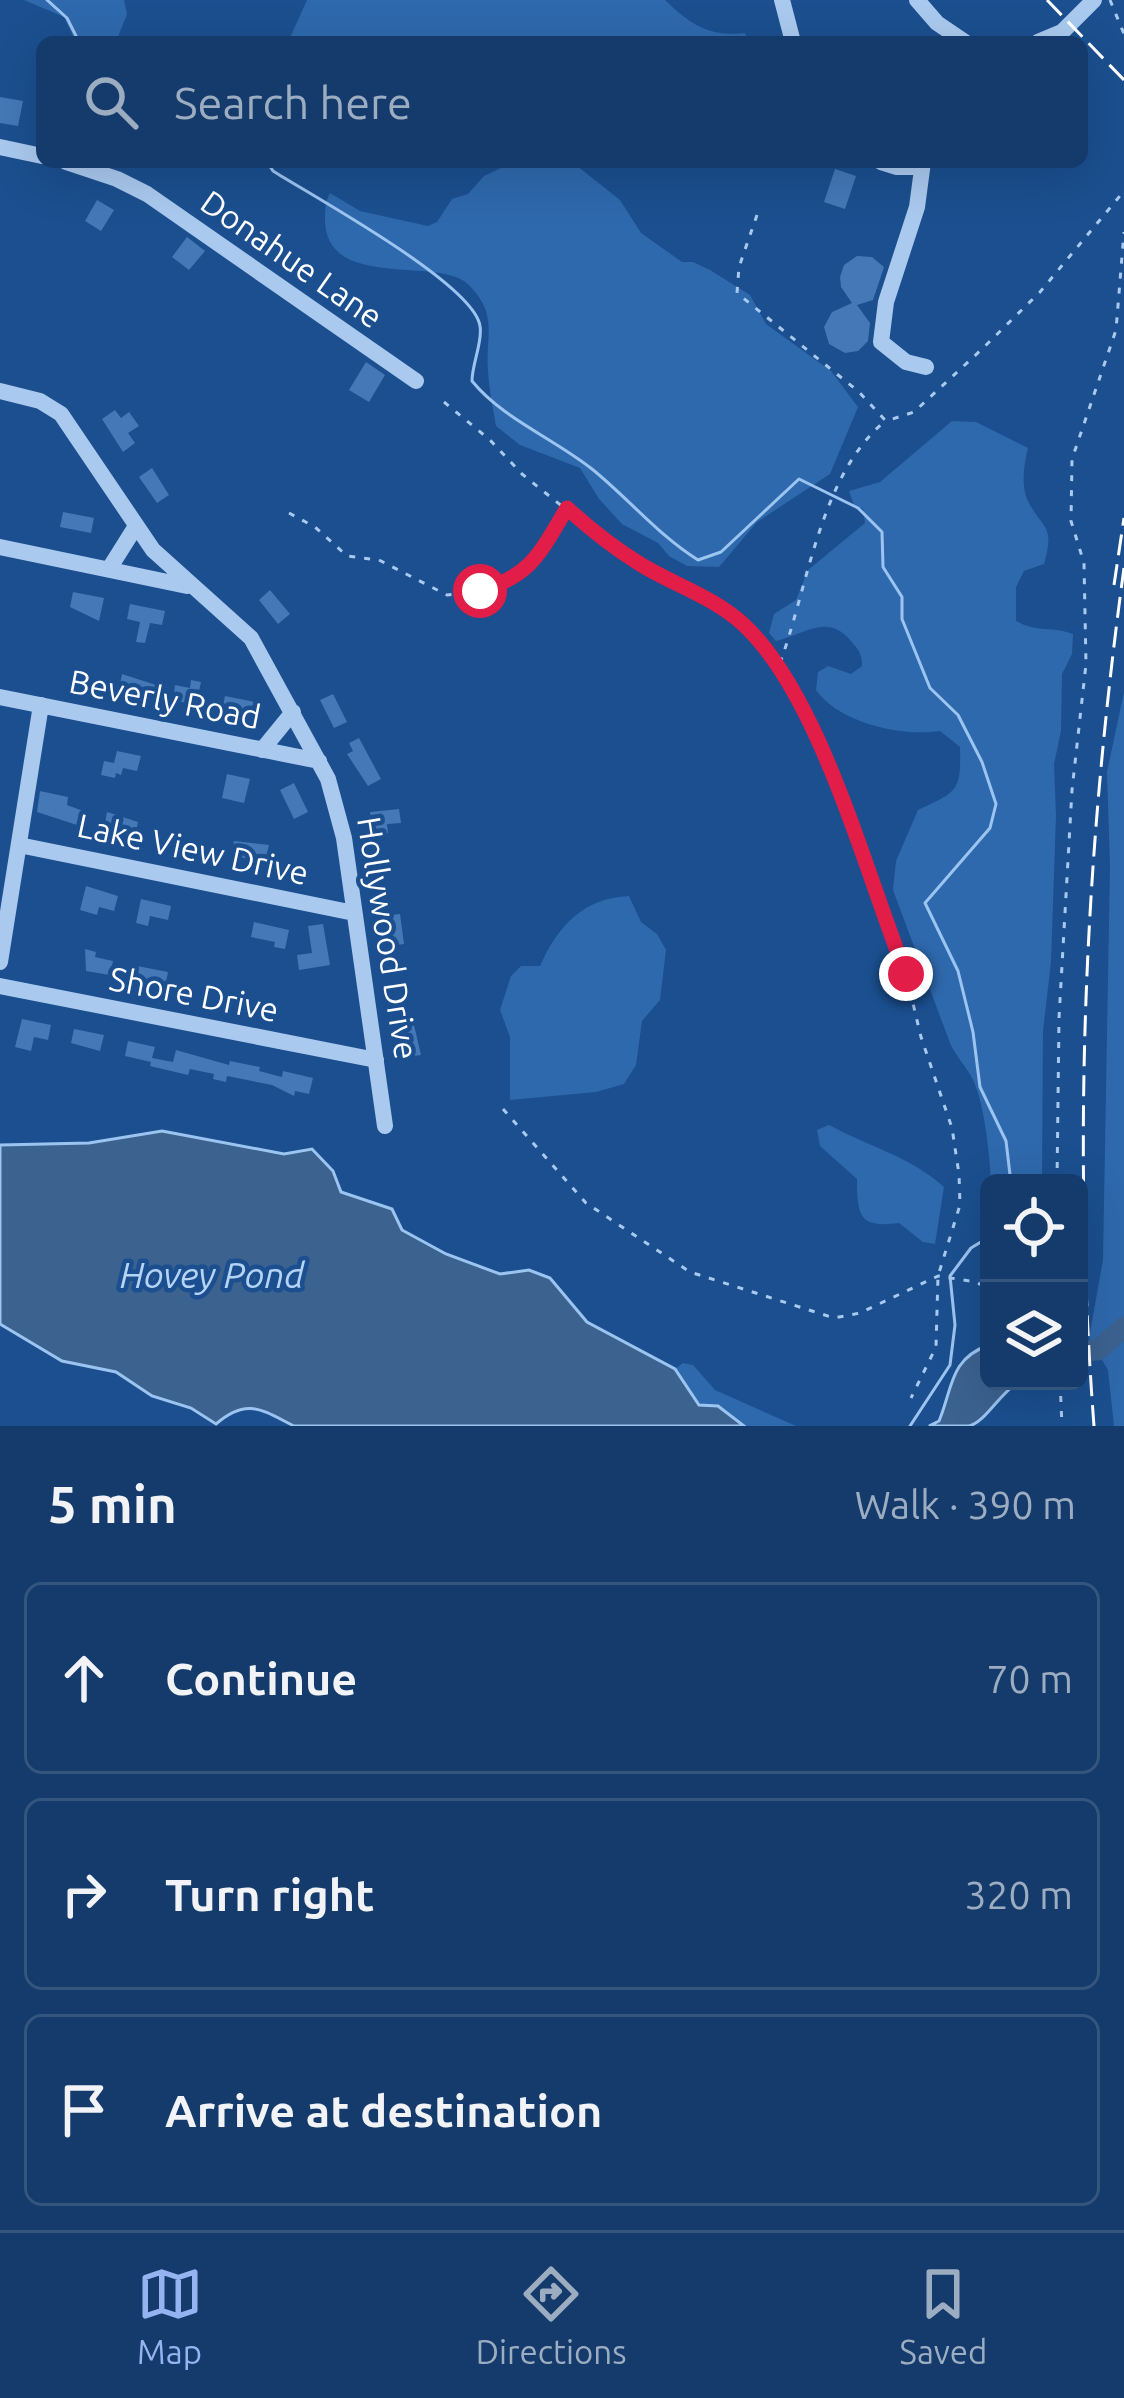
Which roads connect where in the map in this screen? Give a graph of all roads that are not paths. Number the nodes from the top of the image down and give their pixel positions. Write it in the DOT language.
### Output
graph roads {
  1 [pos="782,0"];
  2 [pos="917,0"];
  3 [pos="1094,0"];
  4 [pos="791,36"];
  5 [pos="957,36"];
  6 [pos="1050,36"];
  7 [pos="0,147"];
  8 [pos="36,155"];
  9 [pos="83,168"];
  10 [pos="922,168"];
  11 [pos="926,367"];
  12 [pos="416,381"];
  13 [pos="0,391"];
  14 [pos="136,526"];
  15 [pos="0,547"];
  16 [pos="109,569"];
  17 [pos="193,587"];
  18 [pos="0,697"];
  19 [pos="41,705"];
  20 [pos="293,712"];
  21 [pos="262,750"];
  22 [pos="319,761"];
  23 [pos="19,844"];
  24 [pos="354,913"];
  25 [pos="0,962"];
  26 [pos="0,986"];
  27 [pos="376,1060"];
  28 [pos="385,1126"];
  1 -- 4 [label="street"];
  2 -- 5 [label="street"];
  3 -- 6 [label="street"];
  7 -- 8 [label="street"];
  9 -- 12 [label="street, Donahue Lane"];
  10 -- 11 [label="street"];
  13 -- 14 [label="street, Hollywood Drive"];
  14 -- 16 [label="street"];
  14 -- 17 [label="street, Hollywood Drive"];
  15 -- 16 [label="street"];
  16 -- 17 [label="street"];
  17 -- 20 [label="street, Hollywood Drive"];
  18 -- 19 [label="street, Beverly Road"];
  19 -- 21 [label="street, Beverly Road"];
  19 -- 23 [label="street"];
  20 -- 21 [label="street"];
  20 -- 22 [label="street, Hollywood Drive"];
  21 -- 22 [label="street, Beverly Road"];
  22 -- 24 [label="street, Hollywood Drive"];
  23 -- 24 [label="street, Lake View Drive"];
  23 -- 25 [label="street"];
  24 -- 27 [label="street, Hollywood Drive"];
  26 -- 27 [label="street, Shore Drive"];
  27 -- 28 [label="street, Hollywood Drive"];
}
